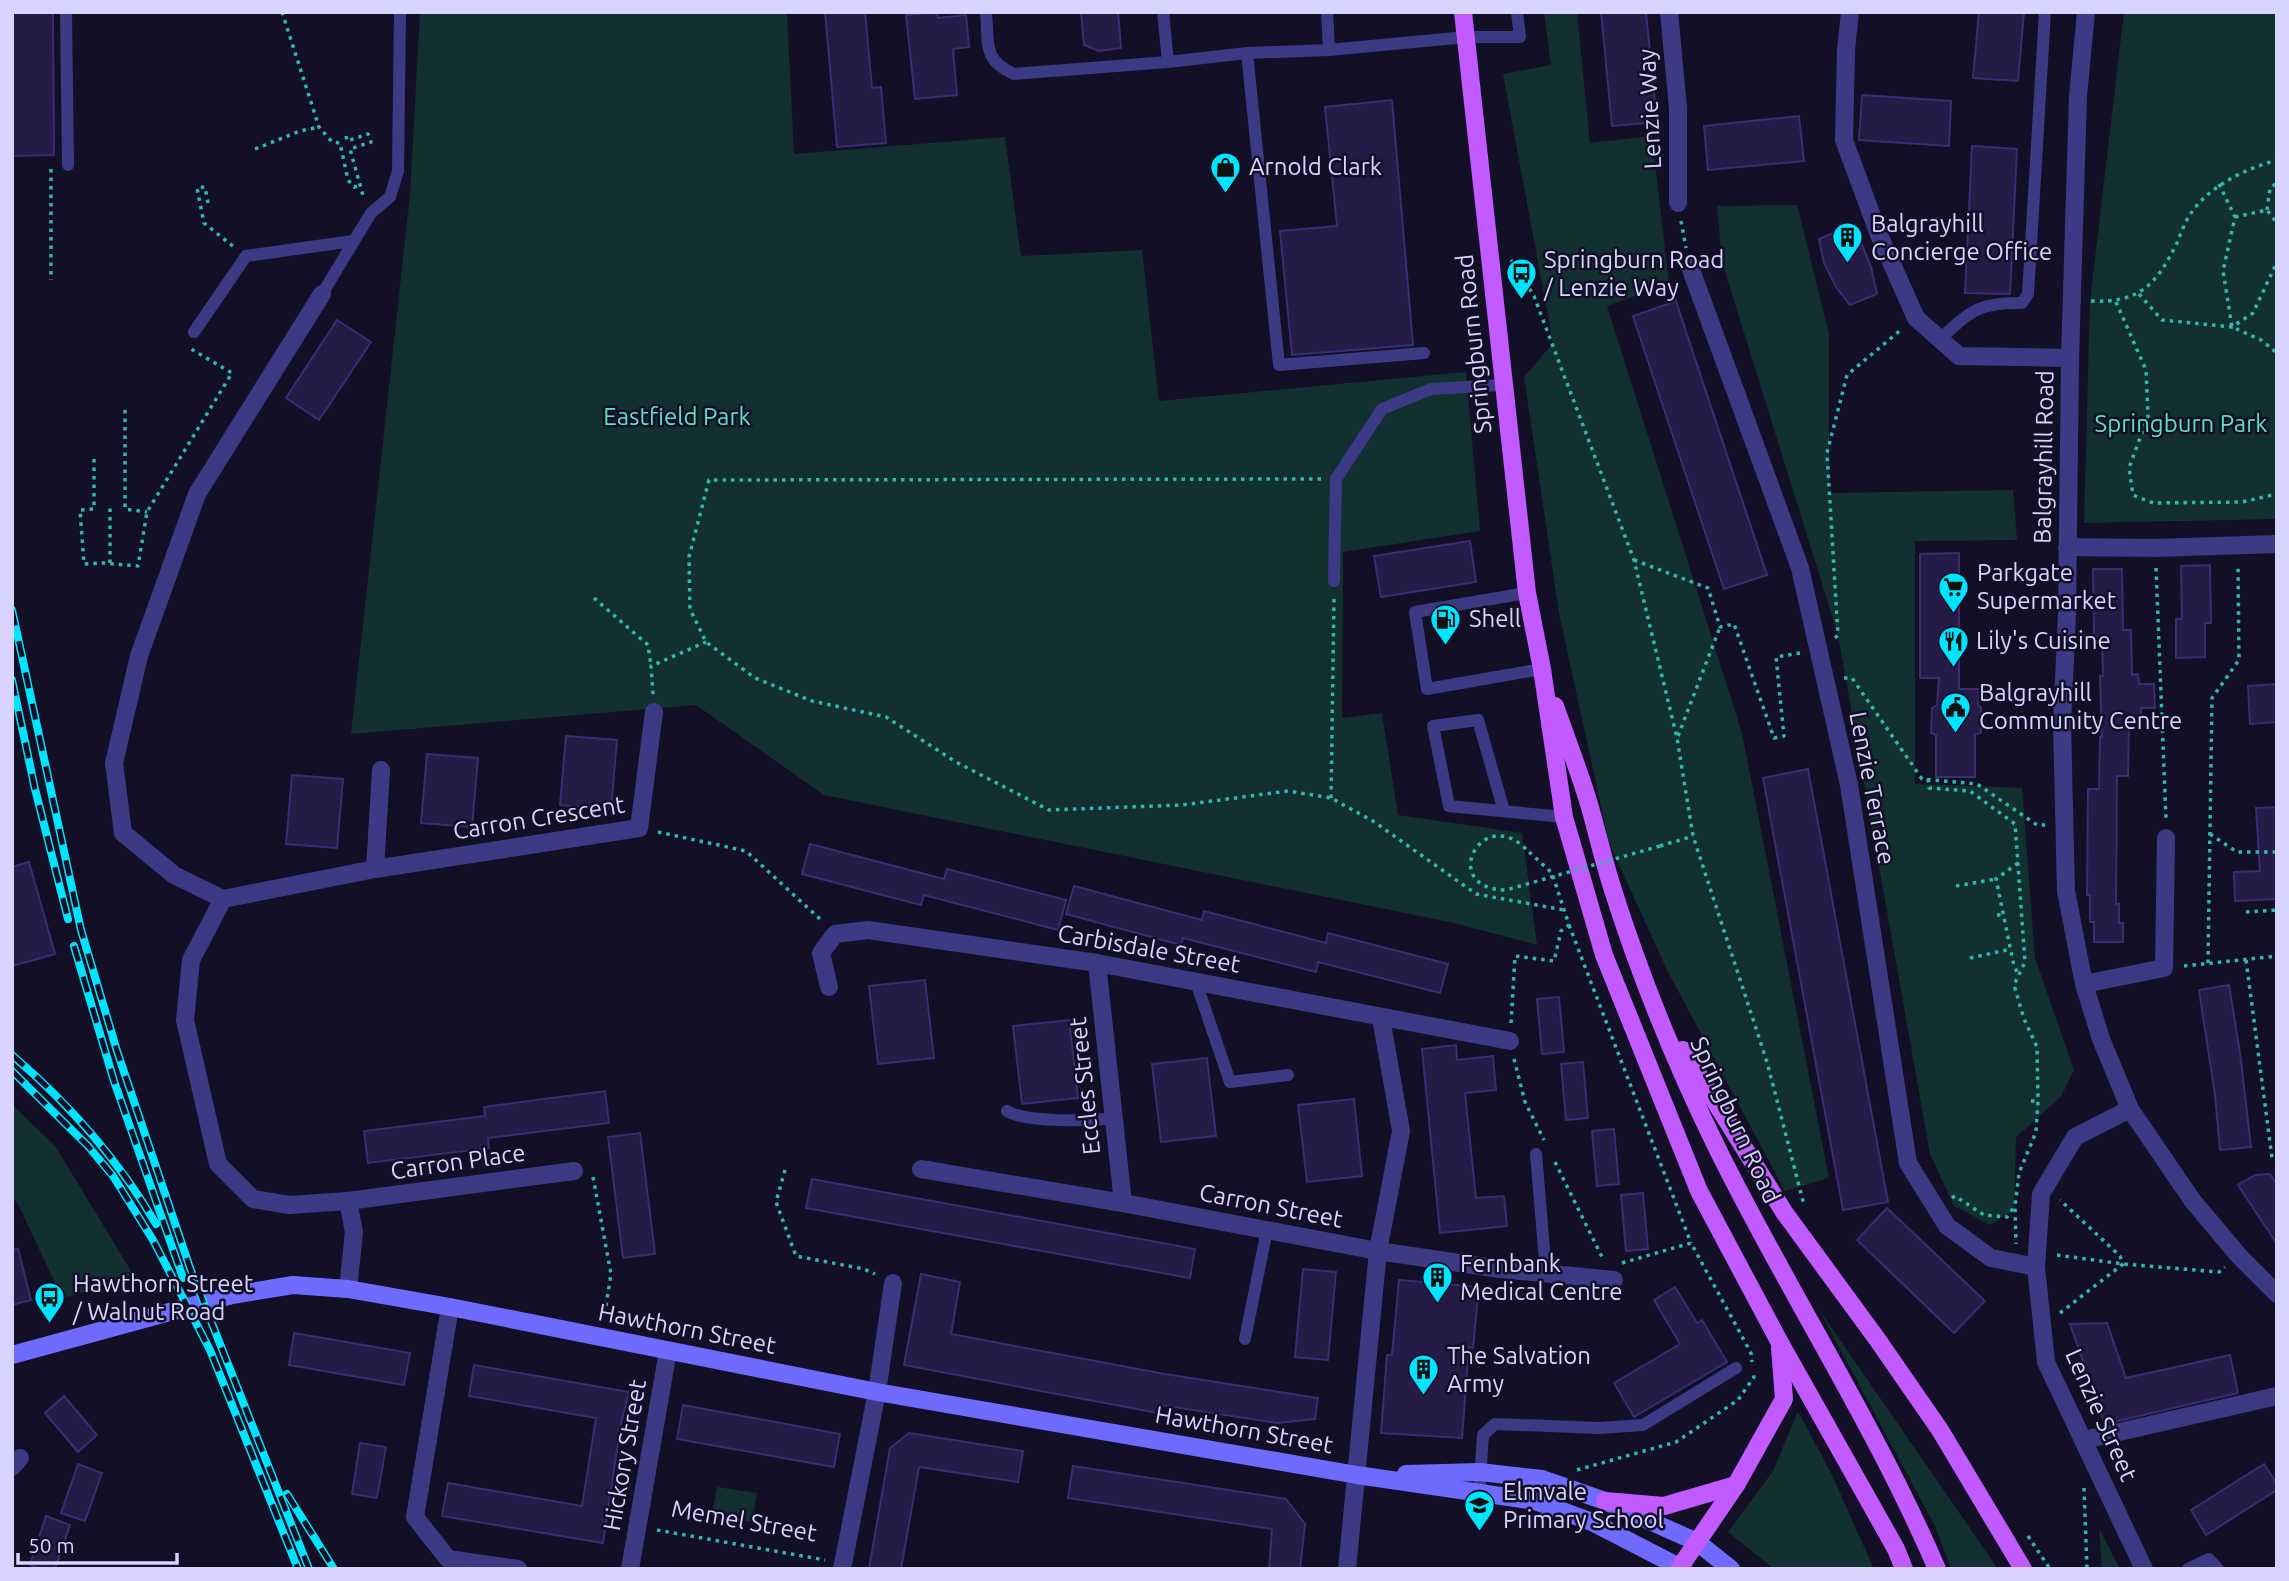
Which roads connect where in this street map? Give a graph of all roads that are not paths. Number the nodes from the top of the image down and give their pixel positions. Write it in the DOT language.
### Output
graph roads {
  1 [pos="66,12"];
  2 [pos="400,12"];
  3 [pos="986,12"];
  4 [pos="1163,12"];
  5 [pos="1327,12"];
  6 [pos="1463,12"];
  7 [pos="1517,12"];
  8 [pos="1669,12"];
  9 [pos="1850,12"];
  10 [pos="2045,12"];
  11 [pos="2086,12"];
  12 [pos="1466,37"];
  13 [pos="1329,50"];
  14 [pos="1247,53"];
  15 [pos="1168,62"];
  16 [pos="68,165"];
  17 [pos="1678,203"];
  18 [pos="353,241"];
  19 [pos="1689,267"];
  20 [pos="322,294"];
  21 [pos="194,332"];
  22 [pos="1940,339"];
  23 [pos="1424,353"];
  24 [pos="2070,358"];
  25 [pos="1503,385"];
  26 [pos="2277,544"];
  27 [pos="2067,547"];
  28 [pos="1334,581"];
  29 [pos="1527,593"];
  30 [pos="1542,669"];
  31 [pos="654,712"];
  32 [pos="381,770"];
  33 [pos="1504,811"];
  34 [pos="1564,817"];
  35 [pos="2166,838"];
  36 [pos="375,869"];
  37 [pos="223,899"];
  38 [pos="1097,963"];
  39 [pos="1196,982"];
  40 [pos="2084,985"];
  41 [pos="829,987"];
  42 [pos="1655,1006"];
  43 [pos="1381,1018"];
  44 [pos="1510,1041"];
  45 [pos="1288,1075"];
  46 [pos="2130,1110"];
  47 [pos="1007,1111"];
  48 [pos="1114,1118"];
  49 [pos="1542,1152"];
  50 [pos="921,1169"];
  51 [pos="574,1171"];
  52 [pos="348,1201"];
  53 [pos="1123,1203"];
  54 [pos="1267,1230"];
  55 [pos="1378,1251"];
  56 [pos="2031,1261"];
  57 [pos="1546,1274"];
  58 [pos="1611,1274"];
  59 [pos="893,1283"];
  60 [pos="348,1289"];
  61 [pos="2277,1294"];
  62 [pos="450,1307"];
  63 [pos="1245,1339"];
  64 [pos="1780,1343"];
  65 [pos="668,1351"];
  66 [pos="12,1355"];
  67 [pos="1735,1368"];
  68 [pos="877,1392"];
  69 [pos="2277,1396"];
  70 [pos="2084,1440"];
  71 [pos="1480,1472"];
  72 [pos="1357,1475"];
  73 [pos="1736,1485"];
  74 [pos="1479,1494"];
  75 [pos="1605,1500"];
  76 [pos="1697,1542"];
  77 [pos="843,1566"];
  78 [pos="1681,1568"];
  79 [pos="518,1569"];
  80 [pos="630,1569"];
  81 [pos="1347,1569"];
  82 [pos="1731,1569"];
  83 [pos="1904,1569"];
  84 [pos="1937,1569"];
  85 [pos="2023,1569"];
  86 [pos="2144,1569"];
  87 [pos="2188,1569"];
  88 [pos="2218,1569"];
  1 -- 16 [label="lane"];
  2 -- 18 [label="lane"];
  3 -- 15 [label="lane"];
  4 -- 15 [label="lane"];
  5 -- 13 [label="lane"];
  6 -- 12 [label="main road, Springburn Road"];
  7 -- 12 [label="lane"];
  8 -- 17 [label="street, Lenzie Way"];
  9 -- 22 [label="street"];
  10 -- 22 [label="lane"];
  11 -- 24 [label="street, Balgrayhill Road"];
  12 -- 13 [label="lane"];
  12 -- 25 [label="main road, Springburn Road"];
  13 -- 14 [label="lane"];
  14 -- 15 [label="lane"];
  14 -- 23 [label="lane"];
  18 -- 20 [label="lane"];
  18 -- 21 [label="lane"];
  19 -- 56 [label="street, Lenzie Terrace"];
  20 -- 37 [label="street"];
  22 -- 24 [label="street"];
  24 -- 27 [label="street, Balgrayhill Road"];
  25 -- 28 [label="lane"];
  25 -- 29 [label="main road, Springburn Road"];
  26 -- 27 [label="street"];
  27 -- 40 [label="street, Balgrayhill Road"];
  29 -- 30 [label="main road, Springburn Road"];
  29 -- 30 [label="lane"];
  30 -- 34 [label="main road, Springburn Road"];
  30 -- 42 [label="main road, Springburn Road"];
  31 -- 36 [label="street, Carron Crescent"];
  32 -- 36 [label="street"];
  33 -- 33 [label="lane"];
  33 -- 34 [label="lane"];
  34 -- 64 [label="main road, Springburn Road"];
  35 -- 40 [label="street"];
  36 -- 37 [label="street, Carron Crescent"];
  37 -- 52 [label="street"];
  38 -- 39 [label="street, Carbisdale Street"];
  38 -- 41 [label="street, Carbisdale Street"];
  38 -- 48 [label="street, Eccles Street"];
  39 -- 43 [label="street, Carbisdale Street"];
  39 -- 45 [label="lane"];
  40 -- 46 [label="street, Balgrayhill Road"];
  42 -- 84 [label="main road, Springburn Road"];
  42 -- 85 [label="main road"];
  43 -- 44 [label="street, Carbisdale Street"];
  43 -- 55 [label="street"];
  46 -- 56 [label="street, Lenzie Street"];
  46 -- 61 [label="street, Balgrayhill Road"];
  47 -- 48 [label="lane"];
  48 -- 53 [label="street, Eccles Street"];
  49 -- 57 [label="lane"];
  50 -- 53 [label="street, Carron Street"];
  51 -- 52 [label="street, Carron Place"];
  52 -- 60 [label="street"];
  53 -- 54 [label="street, Carron Street"];
  54 -- 55 [label="street, Carron Street"];
  54 -- 63 [label="lane"];
  55 -- 57 [label="street, Carron Street"];
  55 -- 72 [label="street"];
  56 -- 70 [label="street, Lenzie Street"];
  57 -- 58 [label="street, Carron Street"];
  59 -- 68 [label="street, Memel Street"];
  60 -- 62 [label="main road, Hawthorn Street"];
  60 -- 66 [label="main road, Hawthorn Street"];
  62 -- 65 [label="main road, Hawthorn Street"];
  62 -- 79 [label="street"];
  64 -- 73 [label="main road"];
  64 -- 83 [label="main road, Springburn Road"];
  65 -- 68 [label="main road, Hawthorn Street"];
  65 -- 80 [label="street, Hickory Street"];
  67 -- 71 [label="lane"];
  68 -- 72 [label="main road, Hawthorn Street"];
  68 -- 77 [label="street, Memel Street"];
  69 -- 70 [label="street"];
  70 -- 86 [label="street, Lenzie Street"];
  71 -- 72 [label="main road, Hawthorn Street"];
  71 -- 74 [label="lane"];
  71 -- 75 [label="main road, Hawthorn Street"];
  72 -- 74 [label="main road, Hawthorn Street"];
  72 -- 81 [label="street"];
  73 -- 75 [label="main road"];
  73 -- 76 [label="main road"];
  74 -- 78 [label="main road, Hawthorn Street"];
  75 -- 76 [label="main road, Hawthorn Street"];
  76 -- 78 [label="main road"];
  76 -- 82 [label="main road, Hawthorn Street"];
  87 -- 88 [label="lane"];
}
